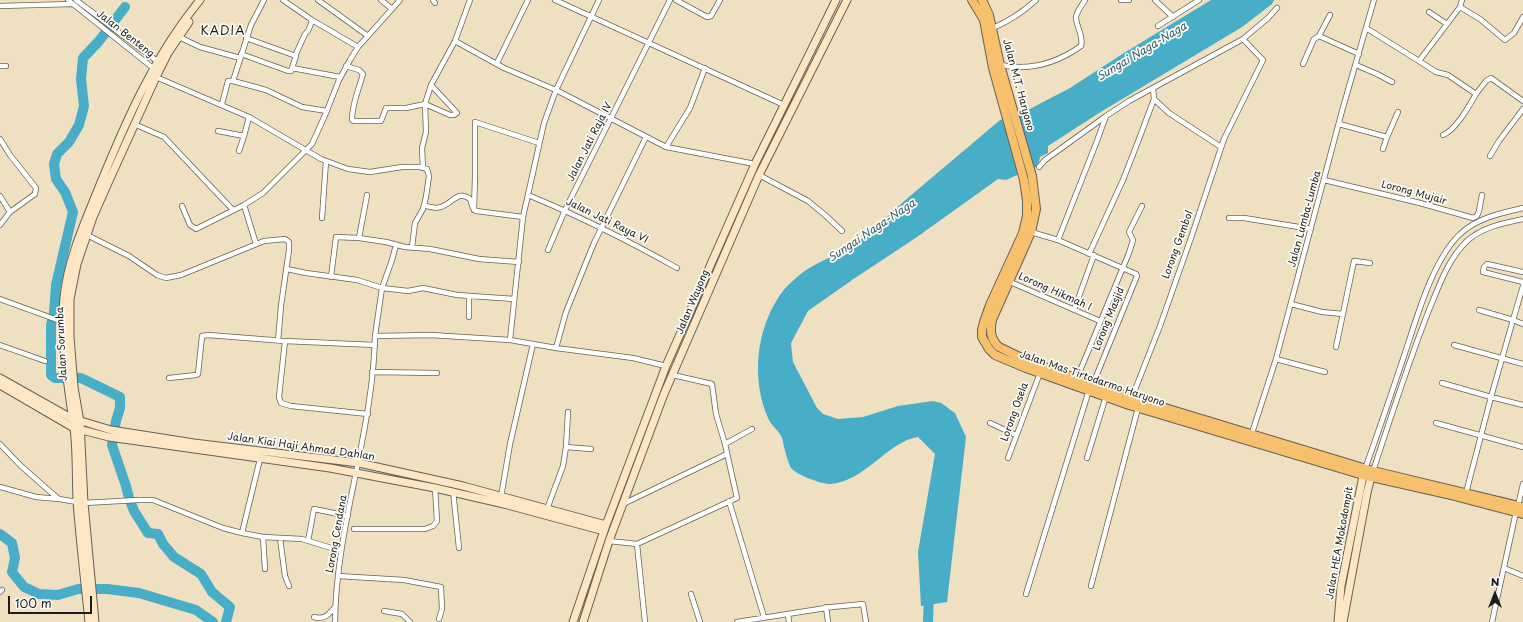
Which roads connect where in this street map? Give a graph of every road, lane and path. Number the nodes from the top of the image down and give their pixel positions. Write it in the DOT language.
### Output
graph roads {
  1 [pos="68,0"];
  2 [pos="200,0"];
  3 [pos="206,0"];
  4 [pos="264,0"];
  5 [pos="283,0"];
  6 [pos="318,0"];
  7 [pos="381,0"];
  8 [pos="400,0"];
  9 [pos="470,0"];
  10 [pos="528,0"];
  11 [pos="555,0"];
  12 [pos="599,0"];
  13 [pos="670,0"];
  14 [pos="676,0"];
  15 [pos="720,0"];
  16 [pos="836,0"];
  17 [pos="847,0"];
  18 [pos="972,0"];
  19 [pos="982,0"];
  20 [pos="1036,0"];
  21 [pos="1085,0"];
  22 [pos="1121,0"];
  23 [pos="1129,0"];
  24 [pos="1155,0"];
  25 [pos="1199,0"];
  26 [pos="1374,0"];
  27 [pos="1462,0"];
  28 [pos="74,2"];
  29 [pos="0,6"];
  30 [pos="1460,7"];
  31 [pos="1277,8"];
  32 [pos="392,9"];
  33 [pos="1429,12"];
  34 [pos="1330,14"];
  35 [pos="592,16"];
  36 [pos="1173,17"];
  37 [pos="1523,17"];
  38 [pos="312,21"];
  39 [pos="1447,24"];
  40 [pos="1158,26"];
  41 [pos="993,28"];
  42 [pos="1366,28"];
  43 [pos="368,36"];
  44 [pos="1319,36"];
  45 [pos="179,37"];
  46 [pos="246,38"];
  47 [pos="1243,39"];
  48 [pos="455,41"];
  49 [pos="649,43"];
  50 [pos="358,47"];
  51 [pos="1359,54"];
  52 [pos="240,56"];
  53 [pos="295,56"];
  54 [pos="157,60"];
  55 [pos="1419,60"];
  56 [pos="497,63"];
  57 [pos="1303,64"];
  58 [pos="1000,65"];
  59 [pos="1356,65"];
  60 [pos="0,66"];
  61 [pos="6,66"];
  62 [pos="346,66"];
  63 [pos="292,68"];
  64 [pos="705,68"];
  65 [pos="157,74"];
  66 [pos="340,77"];
  67 [pos="233,81"];
  68 [pos="1392,82"];
  69 [pos="431,85"];
  70 [pos="1153,88"];
  71 [pos="556,90"];
  72 [pos="1476,94"];
  73 [pos="1154,99"];
  74 [pos="1523,101"];
  75 [pos="222,104"];
  76 [pos="425,104"];
  77 [pos="784,105"];
  78 [pos="1523,109"];
  79 [pos="327,111"];
  80 [pos="1398,112"];
  81 [pos="1106,116"];
  82 [pos="249,117"];
  83 [pos="611,120"];
  84 [pos="134,124"];
  85 [pos="1339,124"];
  86 [pos="218,131"];
  87 [pos="1443,135"];
  88 [pos="244,136"];
  89 [pos="646,136"];
  90 [pos="1387,137"];
  91 [pos="0,139"];
  92 [pos="539,143"];
  93 [pos="666,147"];
  94 [pos="1221,147"];
  95 [pos="1383,149"];
  96 [pos="307,150"];
  97 [pos="239,151"];
  98 [pos="1490,156"];
  99 [pos="326,161"];
  100 [pos="755,164"];
  101 [pos="1039,167"];
  102 [pos="423,168"];
  103 [pos="759,175"];
  104 [pos="1032,176"];
  105 [pos="1024,180"];
  106 [pos="1324,180"];
  107 [pos="367,195"];
  108 [pos="528,195"];
  109 [pos="1482,195"];
  110 [pos="0,196"];
  111 [pos="424,204"];
  112 [pos="244,205"];
  113 [pos="182,206"];
  114 [pos="1142,206"];
  115 [pos="1523,208"];
  116 [pos="233,210"];
  117 [pos="474,210"];
  118 [pos="565,210"];
  119 [pos="10,212"];
  120 [pos="523,217"];
  121 [pos="322,218"];
  122 [pos="1229,218"];
  123 [pos="1523,219"];
  124 [pos="0,225"];
  125 [pos="601,228"];
  126 [pos="1311,228"];
  127 [pos="842,231"];
  128 [pos="1031,232"];
  129 [pos="87,235"];
  130 [pos="359,238"];
  131 [pos="1058,240"];
  132 [pos="256,244"];
  133 [pos="396,245"];
  134 [pos="412,247"];
  135 [pos="548,250"];
  136 [pos="1091,255"];
  137 [pos="519,262"];
  138 [pos="1370,263"];
  139 [pos="677,268"];
  140 [pos="1124,268"];
  141 [pos="287,269"];
  142 [pos="1523,272"];
  143 [pos="331,277"];
  144 [pos="1006,280"];
  145 [pos="1523,282"];
  146 [pos="1523,286"];
  147 [pos="382,288"];
  148 [pos="469,296"];
  149 [pos="0,299"];
  150 [pos="514,299"];
  151 [pos="1291,304"];
  152 [pos="1074,310"];
  153 [pos="1479,310"];
  154 [pos="1343,314"];
  155 [pos="469,317"];
  156 [pos="1513,320"];
  157 [pos="61,321"];
  158 [pos="1100,321"];
  159 [pos="1523,324"];
  160 [pos="375,336"];
  161 [pos="510,340"];
  162 [pos="278,341"];
  163 [pos="285,341"];
  164 [pos="533,344"];
  165 [pos="0,345"];
  166 [pos="375,345"];
  167 [pos="1454,345"];
  168 [pos="1336,347"];
  169 [pos="556,348"];
  170 [pos="1276,358"];
  171 [pos="1501,358"];
  172 [pos="45,361"];
  173 [pos="1523,364"];
  174 [pos="666,366"];
  175 [pos="372,372"];
  176 [pos="1325,372"];
  177 [pos="437,373"];
  178 [pos="1040,373"];
  179 [pos="673,375"];
  180 [pos="70,377"];
  181 [pos="0,378"];
  182 [pos="169,378"];
  183 [pos="1078,378"];
  184 [pos="1442,383"];
  185 [pos="0,385"];
  186 [pos="1091,387"];
  187 [pos="1106,396"];
  188 [pos="1491,397"];
  189 [pos="1133,404"];
  190 [pos="1523,405"];
  191 [pos="568,412"];
  192 [pos="368,414"];
  193 [pos="71,418"];
  194 [pos="80,422"];
  195 [pos="990,423"];
  196 [pos="1436,423"];
  197 [pos="77,429"];
  198 [pos="752,429"];
  199 [pos="110,434"];
  200 [pos="120,435"];
  201 [pos="1016,435"];
  202 [pos="1482,435"];
  203 [pos="1251,438"];
  204 [pos="0,444"];
  205 [pos="725,444"];
  206 [pos="566,447"];
  207 [pos="1523,447"];
  208 [pos="591,449"];
  209 [pos="728,454"];
  210 [pos="1008,458"];
  211 [pos="1087,458"];
  212 [pos="260,459"];
  213 [pos="359,463"];
  214 [pos="357,473"];
  215 [pos="1368,473"];
  216 [pos="1523,484"];
  217 [pos="0,487"];
  218 [pos="435,488"];
  219 [pos="453,491"];
  220 [pos="1466,493"];
  221 [pos="500,497"];
  222 [pos="59,499"];
  223 [pos="730,501"];
  224 [pos="81,503"];
  225 [pos="623,504"];
  226 [pos="1506,506"];
  227 [pos="547,509"];
  228 [pos="1520,510"];
  229 [pos="348,516"];
  230 [pos="602,527"];
  231 [pos="354,529"];
  232 [pos="242,533"];
  233 [pos="263,537"];
  234 [pos="280,538"];
  235 [pos="308,541"];
  236 [pos="609,541"];
  237 [pos="637,544"];
  238 [pos="459,548"];
  239 [pos="341,551"];
  240 [pos="265,568"];
  241 [pos="1504,568"];
  242 [pos="338,576"];
  243 [pos="1523,576"];
  244 [pos="289,586"];
  245 [pos="1091,586"];
  246 [pos="88,588"];
  247 [pos="692,594"];
  248 [pos="1026,594"];
  249 [pos="1343,601"];
  250 [pos="336,606"];
  251 [pos="826,608"];
  252 [pos="384,611"];
  253 [pos="788,614"];
  254 [pos="314,617"];
  255 [pos="764,617"];
  256 [pos="439,619"];
  257 [pos="89,622"];
  258 [pos="95,622"];
  259 [pos="335,622"];
  260 [pos="410,622"];
  261 [pos="574,622"];
  262 [pos="583,622"];
  263 [pos="645,622"];
  264 [pos="700,622"];
  265 [pos="736,622"];
  266 [pos="789,622"];
  267 [pos="828,622"];
  268 [pos="866,622"];
  269 [pos="1338,622"];
  270 [pos="1343,622"];
  271 [pos="1492,622"];
  1 -- 28 [label="street, Jalan Benteng"];
  2 -- 54 [label="main road, Jalan Sorumba"];
  3 -- 45 [label="main road, Jalan Sorumba"];
  4 -- 46 [label="street"];
  5 -- 38 [label="street"];
  6 -- 43 [label="street"];
  7 -- 32 [label="street"];
  8 -- 32 [label="street"];
  9 -- 48 [label="street"];
  10 -- 56 [label="street"];
  11 -- 35 [label="street"];
  12 -- 35 [label="street"];
  13 -- 49 [label="street, Jalan Jati Raja IV"];
  14 -- 15 [label="street"];
  16 -- 77 [label="main road, Jalan Wayong"];
  17 -- 103 [label="main road, Jalan Wayong"];
  18 -- 105 [label="highway, Jalan M.T. Haryono"];
  19 -- 41 [label="highway, Jalan M.T. Haryono"];
  20 -- 41 [label="street"];
  21 -- 58 [label="street"];
  22 -- 23 [label="street"];
  24 -- 36 [label="street"];
  25 -- 36 [label="street"];
  26 -- 42 [label="street, Jalan Lumba-Lumba"];
  27 -- 30 [label="street"];
  28 -- 29 [label="street"];
  28 -- 54 [label="street, Jalan Benteng"];
  28 -- 65 [label="street, Jalan Benteng"];
  30 -- 37 [label="street"];
  30 -- 39 [label="street"];
  31 -- 47 [label="street"];
  32 -- 43 [label="street"];
  33 -- 39 [label="street"];
  34 -- 44 [label="street"];
  35 -- 49 [label="street"];
  35 -- 71 [label="street"];
  36 -- 40 [label="street"];
  38 -- 50 [label="street"];
  38 -- 53 [label="street"];
  39 -- 55 [label="street"];
  41 -- 58 [label="highway, Jalan M.T. Haryono"];
  42 -- 51 [label="street, Jalan Lumba-Lumba"];
  42 -- 55 [label="street"];
  43 -- 50 [label="street"];
  44 -- 51 [label="street"];
  44 -- 57 [label="street"];
  45 -- 52 [label="street"];
  45 -- 65 [label="main road, Jalan Sorumba"];
  46 -- 52 [label="street"];
  46 -- 53 [label="street"];
  47 -- 70 [label="street"];
  47 -- 94 [label="street, Lorong Gembol"];
  48 -- 56 [label="street"];
  48 -- 69 [label="street"];
  49 -- 64 [label="street"];
  49 -- 83 [label="street, Jalan Jati Raja IV"];
  50 -- 62 [label="street"];
  51 -- 59 [label="street, Jalan Lumba-Lumba"];
  52 -- 63 [label="street"];
  52 -- 67 [label="street"];
  53 -- 63 [label="street"];
  54 -- 65 [label="main road, Jalan Sorumba"];
  55 -- 72 [label="street"];
  56 -- 71 [label="street"];
  58 -- 104 [label="highway, Jalan M.T. Haryono"];
  59 -- 68 [label="street"];
  59 -- 85 [label="street, Jalan Lumba-Lumba"];
  60 -- 61 [label="street"];
  62 -- 66 [label="street"];
  62 -- 76 [label="street"];
  63 -- 66 [label="street"];
  64 -- 77 [label="street"];
  64 -- 93 [label="street"];
  65 -- 75 [label="street, Jalan Benteng"];
  65 -- 84 [label="main road, Jalan Sorumba"];
  65 -- 157 [label="main road, Jalan Sorumba"];
  66 -- 79 [label="street"];
  67 -- 75 [label="street"];
  67 -- 79 [label="street"];
  69 -- 76 [label="street"];
  69 -- 76 [label="street"];
  70 -- 73 [label="street"];
  70 -- 81 [label="street"];
  71 -- 83 [label="street"];
  71 -- 92 [label="street"];
  72 -- 74 [label="street"];
  72 -- 87 [label="street"];
  73 -- 94 [label="street"];
  73 -- 136 [label="street"];
  75 -- 82 [label="street, Jalan Benteng"];
  76 -- 102 [label="street"];
  77 -- 100 [label="main road, Jalan Wayong"];
  78 -- 98 [label="street"];
  79 -- 96 [label="street"];
  80 -- 90 [label="street"];
  81 -- 101 [label="street"];
  81 -- 131 [label="street"];
  82 -- 88 [label="street"];
  82 -- 96 [label="street, Jalan Benteng"];
  83 -- 89 [label="street"];
  83 -- 118 [label="street, Jalan Jati Raja IV"];
  84 -- 116 [label="street"];
  84 -- 129 [label="main road, Jalan Sorumba"];
  85 -- 90 [label="street"];
  85 -- 106 [label="street, Jalan Lumba-Lumba"];
  86 -- 88 [label="street"];
  88 -- 97 [label="street"];
  89 -- 93 [label="street"];
  89 -- 125 [label="street"];
  90 -- 95 [label="street"];
  91 -- 119 [label="street"];
  92 -- 108 [label="street"];
  92 -- 117 [label="street"];
  93 -- 100 [label="street"];
  94 -- 189 [label="street, Lorong Gembol"];
  96 -- 99 [label="street, Jalan Benteng"];
  96 -- 112 [label="street"];
  99 -- 102 [label="street, Jalan Benteng"];
  99 -- 121 [label="street"];
  100 -- 174 [label="main road, Jalan Wayong"];
  102 -- 111 [label="street"];
  103 -- 127 [label="street"];
  103 -- 179 [label="main road, Jalan Wayong"];
  104 -- 128 [label="highway, Jalan Mas Tirtodarmo Haryono"];
  105 -- 144 [label="highway, Jalan Mas Tirtodarmo Haryono"];
  106 -- 109 [label="street, Lorong Mujair"];
  106 -- 126 [label="street, Jalan Lumba-Lumba"];
  107 -- 130 [label="street"];
  108 -- 118 [label="street, Jalan Jati Raya VI"];
  108 -- 120 [label="street"];
  110 -- 119 [label="street"];
  111 -- 117 [label="street"];
  111 -- 134 [label="street"];
  112 -- 116 [label="street"];
  112 -- 132 [label="street"];
  113 -- 116 [label="street"];
  114 -- 140 [label="street"];
  115 -- 215 [label="street"];
  117 -- 120 [label="street"];
  118 -- 125 [label="street, Jalan Jati Raya VI"];
  118 -- 135 [label="street, Jalan Jati Raja IV"];
  119 -- 124 [label="street"];
  120 -- 137 [label="street"];
  122 -- 126 [label="street"];
  123 -- 215 [label="street"];
  125 -- 139 [label="street, Jalan Jati Raya VI"];
  125 -- 169 [label="street"];
  126 -- 151 [label="street, Jalan Lumba-Lumba"];
  128 -- 131 [label="street"];
  128 -- 144 [label="highway, Jalan Mas Tirtodarmo Haryono"];
  129 -- 132 [label="street"];
  129 -- 180 [label="main road, Jalan Sorumba"];
  130 -- 133 [label="street"];
  130 -- 143 [label="street"];
  131 -- 136 [label="street"];
  132 -- 141 [label="street"];
  133 -- 134 [label="street"];
  133 -- 147 [label="street, Lorong Cendana"];
  134 -- 137 [label="street"];
  136 -- 140 [label="street"];
  136 -- 152 [label="street"];
  137 -- 150 [label="street"];
  138 -- 154 [label="street"];
  140 -- 158 [label="street"];
  140 -- 186 [label="street, Lorong Masjid"];
  141 -- 143 [label="street"];
  141 -- 162 [label="street"];
  142 -- 145 [label="street"];
  143 -- 147 [label="street"];
  144 -- 152 [label="street, Lorong Hikmah I"];
  144 -- 178 [label="highway, Jalan Mas Tirtodarmo Haryono"];
  144 -- 183 [label="highway, Jalan Mas Tirtodarmo Haryono"];
  146 -- 156 [label="street"];
  147 -- 148 [label="street"];
  147 -- 160 [label="street, Lorong Cendana"];
  148 -- 150 [label="street"];
  148 -- 155 [label="street"];
  149 -- 157 [label="street"];
  150 -- 161 [label="street"];
  151 -- 154 [label="street"];
  151 -- 170 [label="street, Jalan Lumba-Lumba"];
  152 -- 158 [label="street, Lorong Hikmah I"];
  153 -- 156 [label="street"];
  154 -- 168 [label="street"];
  156 -- 159 [label="street"];
  156 -- 171 [label="street"];
  157 -- 180 [label="main road, Jalan Sorumba"];
  158 -- 183 [label="street"];
  160 -- 161 [label="street"];
  160 -- 166 [label="street, Lorong Cendana"];
  161 -- 164 [label="street"];
  162 -- 163 [label="street"];
  162 -- 182 [label="street"];
  163 -- 166 [label="street"];
  163 -- 192 [label="street"];
  164 -- 169 [label="street"];
  164 -- 221 [label="street"];
  165 -- 172 [label="street"];
  166 -- 175 [label="street, Lorong Cendana"];
  167 -- 171 [label="street"];
  169 -- 174 [label="street"];
  170 -- 176 [label="street"];
  170 -- 203 [label="street, Jalan Lumba-Lumba"];
  171 -- 173 [label="street"];
  171 -- 188 [label="street"];
  174 -- 230 [label="main road, Jalan Wayong"];
  175 -- 177 [label="street"];
  175 -- 192 [label="street, Lorong Cendana"];
  178 -- 186 [label="highway, Jalan Mas Tirtodarmo Haryono"];
  178 -- 201 [label="street, Lorong Osela"];
  179 -- 205 [label="street"];
  179 -- 225 [label="main road, Jalan Wayong"];
  180 -- 193 [label="main road, Jalan Sorumba"];
  180 -- 194 [label="main road, Jalan Sorumba"];
  181 -- 193 [label="main road, Jalan Kiai Haji Ahmad Dahlan"];
  183 -- 186 [label="highway, Jalan Mas Tirtodarmo Haryono"];
  184 -- 188 [label="street"];
  185 -- 197 [label="main road, Jalan Kiai Haji Ahmad Dahlan"];
  186 -- 187 [label="highway, Jalan Mas Tirtodarmo Haryono"];
  186 -- 189 [label="highway, Jalan Mas Tirtodarmo Haryono"];
  186 -- 248 [label="street"];
  187 -- 189 [label="highway, Jalan Mas Tirtodarmo Haryono"];
  187 -- 211 [label="street"];
  188 -- 190 [label="street"];
  188 -- 202 [label="street"];
  189 -- 203 [label="highway, Jalan Mas Tirtodarmo Haryono"];
  189 -- 245 [label="street, Lorong Gembol"];
  191 -- 206 [label="street"];
  192 -- 213 [label="street, Lorong Cendana"];
  193 -- 194 [label="main road, Jalan Kiai Haji Ahmad Dahlan"];
  193 -- 197 [label="main road, Jalan Sorumba"];
  194 -- 197 [label="main road, Jalan Sorumba"];
  194 -- 199 [label="main road, Jalan Kiai Haji Ahmad Dahlan"];
  195 -- 201 [label="street"];
  196 -- 202 [label="street"];
  197 -- 199 [label="main road, Jalan Kiai Haji Ahmad Dahlan"];
  197 -- 224 [label="main road, Jalan Sorumba"];
  197 -- 224 [label="main road, Jalan Sorumba"];
  198 -- 205 [label="street"];
  199 -- 200 [label="main road, Jalan Kiai Haji Ahmad Dahlan"];
  200 -- 212 [label="main road, Jalan Kiai Haji Ahmad Dahlan"];
  200 -- 213 [label="main road, Jalan Kiai Haji Ahmad Dahlan"];
  201 -- 210 [label="street, Lorong Osela"];
  202 -- 207 [label="street"];
  202 -- 220 [label="street"];
  203 -- 215 [label="highway, Jalan Mas Tirtodarmo Haryono"];
  204 -- 222 [label="street"];
  205 -- 209 [label="street"];
  206 -- 208 [label="street"];
  206 -- 227 [label="street"];
  209 -- 223 [label="street"];
  209 -- 225 [label="street"];
  212 -- 214 [label="main road, Jalan Kiai Haji Ahmad Dahlan"];
  212 -- 232 [label="street"];
  213 -- 214 [label="street, Lorong Cendana"];
  213 -- 221 [label="main road, Jalan Kiai Haji Ahmad Dahlan"];
  214 -- 218 [label="main road, Jalan Kiai Haji Ahmad Dahlan"];
  214 -- 229 [label="street, Lorong Cendana"];
  215 -- 220 [label="highway"];
  215 -- 226 [label="highway"];
  215 -- 249 [label="main road, Jalan HEA Mokodompit"];
  216 -- 228 [label="street"];
  217 -- 222 [label="street"];
  218 -- 219 [label="main road, Jalan Kiai Haji Ahmad Dahlan"];
  218 -- 231 [label="street"];
  219 -- 230 [label="main road, Jalan Kiai Haji Ahmad Dahlan"];
  219 -- 238 [label="street"];
  220 -- 226 [label="highway"];
  221 -- 227 [label="main road, Jalan Kiai Haji Ahmad Dahlan"];
  222 -- 224 [label="street"];
  223 -- 237 [label="street"];
  223 -- 255 [label="street"];
  224 -- 232 [label="street"];
  224 -- 246 [label="main road, Jalan Sorumba"];
  225 -- 236 [label="main road, Jalan Wayong"];
  226 -- 228 [label="highway"];
  227 -- 230 [label="main road, Jalan Kiai Haji Ahmad Dahlan"];
  228 -- 241 [label="street"];
  229 -- 235 [label="street"];
  229 -- 239 [label="street, Lorong Cendana"];
  230 -- 261 [label="main road, Jalan Wayong"];
  232 -- 233 [label="street"];
  233 -- 234 [label="street"];
  233 -- 240 [label="street"];
  234 -- 235 [label="street"];
  234 -- 244 [label="street"];
  235 -- 239 [label="street"];
  236 -- 237 [label="street"];
  236 -- 262 [label="main road, Jalan Wayong"];
  237 -- 263 [label="street"];
  239 -- 242 [label="street, Lorong Cendana"];
  241 -- 243 [label="street"];
  241 -- 271 [label="street"];
  242 -- 250 [label="street, Lorong Cendana"];
  242 -- 256 [label="street"];
  246 -- 257 [label="main road"];
  246 -- 258 [label="main road, Jalan Sorumba"];
  247 -- 264 [label="street"];
  249 -- 269 [label="main road, Jalan HEA Mokodompit"];
  249 -- 270 [label="main road, Jalan HEA Mokodompit"];
  250 -- 254 [label="street"];
  250 -- 259 [label="street, Lorong Cendana"];
  251 -- 253 [label="street"];
  251 -- 267 [label="street"];
  251 -- 268 [label="street"];
  252 -- 260 [label="street"];
  253 -- 255 [label="street"];
  253 -- 266 [label="street"];
  255 -- 265 [label="street"];
}
